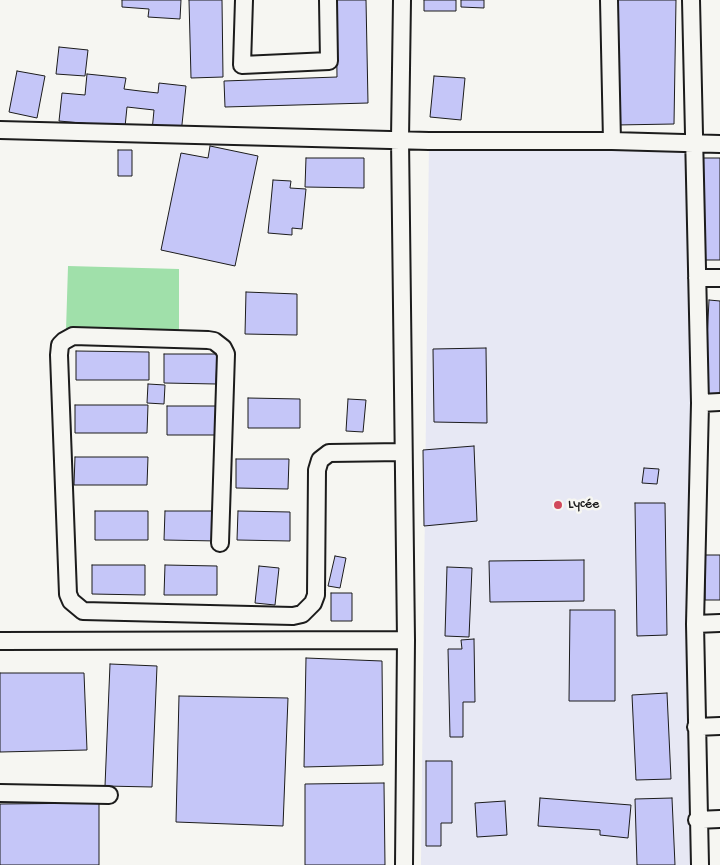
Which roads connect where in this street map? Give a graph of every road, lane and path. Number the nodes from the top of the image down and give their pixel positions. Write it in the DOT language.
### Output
graph roads {
  1 [pos="244,0"];
  2 [pos="328,0"];
  3 [pos="402,0"];
  4 [pos="608,0"];
  5 [pos="691,0"];
  6 [pos="0,130"];
  7 [pos="400,139"];
  8 [pos="612,141"];
  9 [pos="693,144"];
  10 [pos="720,144"];
  11 [pos="697,278"];
  12 [pos="720,278"];
  13 [pos="700,402"];
  14 [pos="720,402"];
  15 [pos="403,452"];
  16 [pos="220,543"];
  17 [pos="720,623"];
  18 [pos="695,624"];
  19 [pos="406,640"];
  20 [pos="0,641"];
  21 [pos="720,726"];
  22 [pos="696,727"];
  23 [pos="0,793"];
  24 [pos="109,795"];
  25 [pos="720,819"];
  26 [pos="697,820"];
  27 [pos="404,865"];
  28 [pos="700,865"];
  1 -- 2 [label="street"];
  3 -- 7 [label="street"];
  4 -- 8 [label="street"];
  5 -- 9 [label="street"];
  6 -- 7 [label="street"];
  7 -- 8 [label="street"];
  7 -- 15 [label="street"];
  8 -- 9 [label="street"];
  9 -- 10 [label="street"];
  9 -- 11 [label="street"];
  11 -- 12 [label="street"];
  11 -- 13 [label="street"];
  13 -- 14 [label="street"];
  13 -- 18 [label="street"];
  15 -- 16 [label="street"];
  15 -- 19 [label="street"];
  17 -- 18 [label="street"];
  18 -- 22 [label="street"];
  19 -- 20 [label="street"];
  19 -- 27 [label="street"];
  21 -- 22 [label="street"];
  22 -- 26 [label="street"];
  23 -- 24 [label="street"];
  25 -- 26 [label="street"];
  26 -- 28 [label="street"];
}
